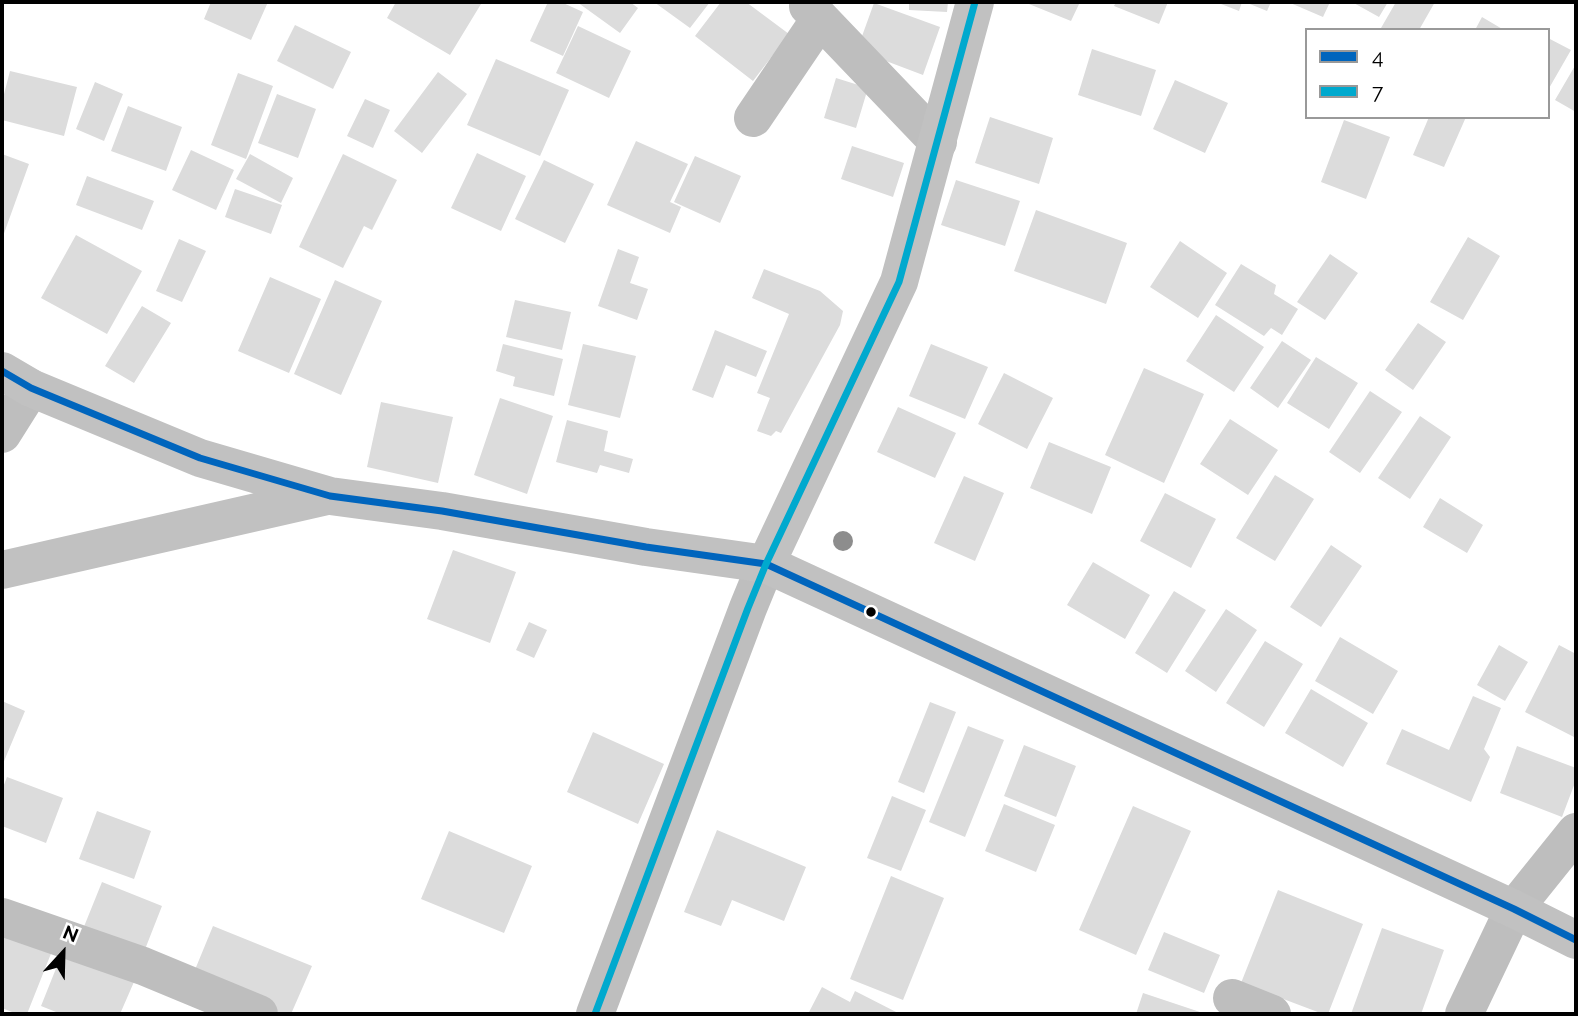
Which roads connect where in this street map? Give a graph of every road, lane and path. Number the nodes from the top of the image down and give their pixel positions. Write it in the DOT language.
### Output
graph roads {
  1 [pos="975,2"];
  2 [pos="816,10"];
  3 [pos="753,118"];
  4 [pos="937,142"];
  5 [pos="16,379"];
  6 [pos="2,434"];
  7 [pos="330,496"];
  8 [pos="766,564"];
  9 [pos="2,570"];
  10 [pos="1576,832"];
  11 [pos="1514,909"];
  12 [pos="2,917"];
  13 [pos="1576,940"];
  14 [pos="1232,998"];
  15 [pos="258,1014"];
  16 [pos="596,1014"];
  17 [pos="1272,1014"];
  18 [pos="1464,1014"];
  1 -- 4 [label="main road"];
  2 -- 3 [label="street"];
  2 -- 4 [label="street"];
  4 -- 8 [label="main road"];
  5 -- 6 [label="street"];
  5 -- 7 [label="main road"];
  7 -- 8 [label="main road"];
  7 -- 9 [label="main road"];
  8 -- 11 [label="main road"];
  8 -- 16 [label="street"];
  10 -- 11 [label="street"];
  11 -- 13 [label="main road"];
  11 -- 18 [label="street"];
  12 -- 15 [label="street"];
  14 -- 17 [label="street"];
}
